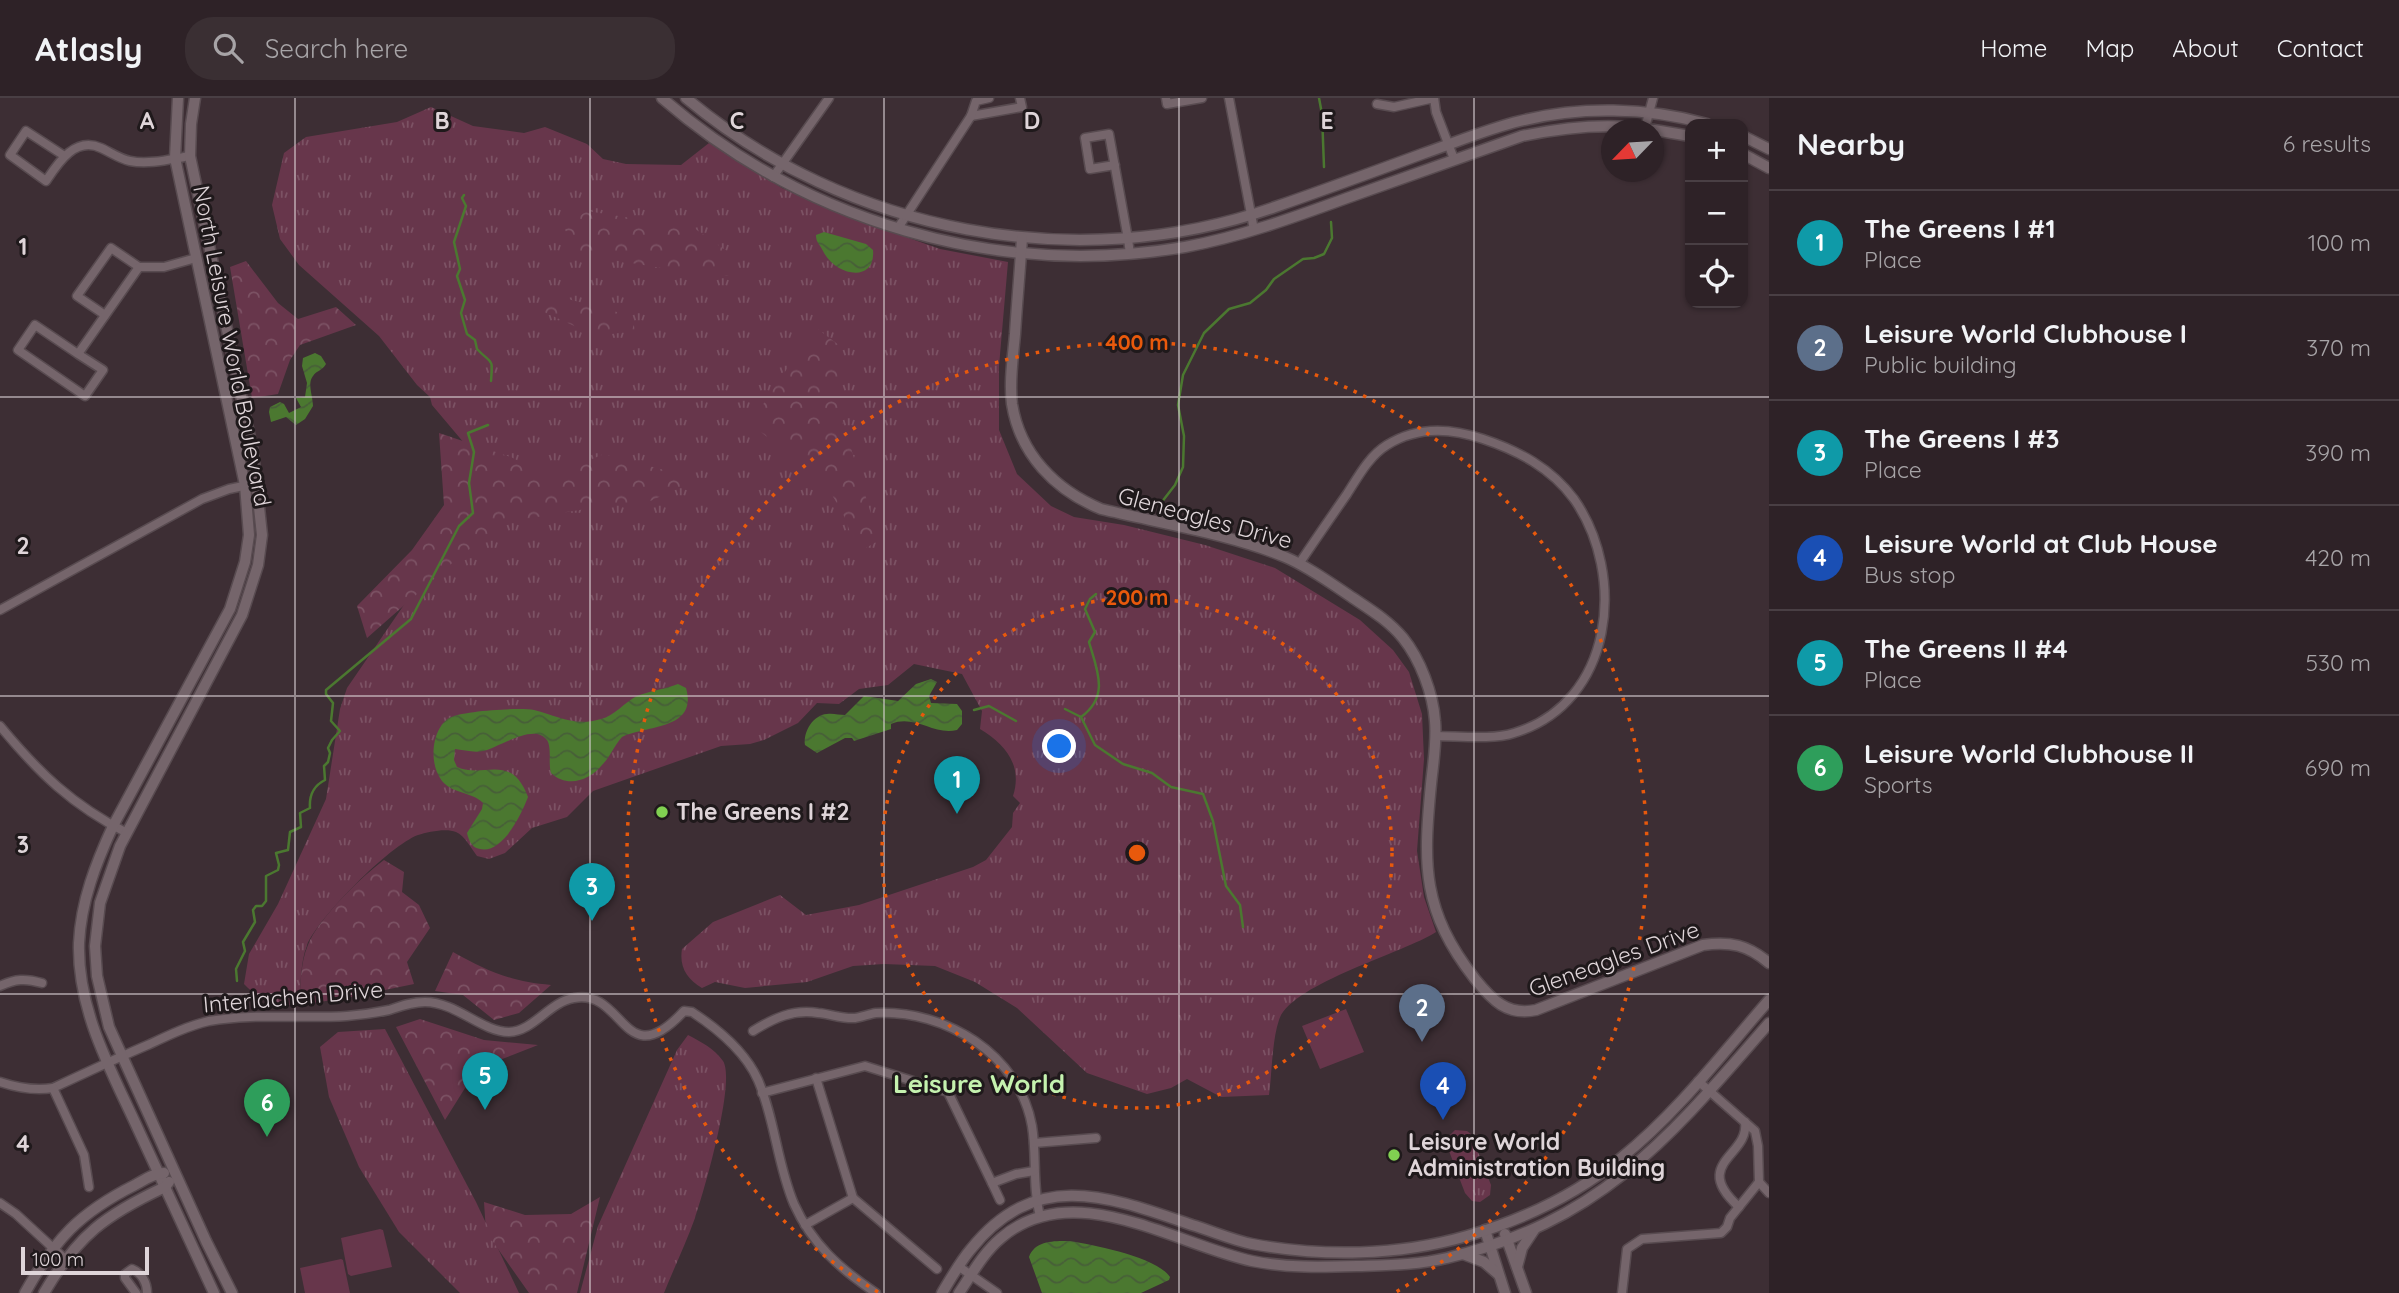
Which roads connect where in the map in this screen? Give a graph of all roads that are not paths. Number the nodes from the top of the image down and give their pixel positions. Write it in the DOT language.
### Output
graph roads {
  1 [pos="178,98"];
  2 [pos="195,98"];
  3 [pos="662,98"];
  4 [pos="686,98"];
  5 [pos="829,98"];
  6 [pos="989,98"];
  7 [pos="1020,98"];
  8 [pos="1166,98"];
  9 [pos="1202,98"];
  10 [pos="1229,98"];
  11 [pos="1434,98"];
  12 [pos="1653,98"];
  13 [pos="675,102"];
  14 [pos="1377,103"];
  15 [pos="1648,113"];
  16 [pos="971,116"];
  17 [pos="1649,119"];
  18 [pos="1685,120"];
  19 [pos="1601,126"];
  20 [pos="1664,131"];
  21 [pos="1685,135"];
  22 [pos="1748,138"];
  23 [pos="1448,145"];
  24 [pos="1769,149"];
  25 [pos="64,155"];
  26 [pos="190,156"];
  27 [pos="174,158"];
  28 [pos="1748,158"];
  29 [pos="1454,159"];
  30 [pos="782,164"];
  31 [pos="1115,164"];
  32 [pos="1769,168"];
  33 [pos="773,177"];
  34 [pos="905,215"];
  35 [pos="1250,215"];
  36 [pos="898,228"];
  37 [pos="1254,230"];
  38 [pos="1022,239"];
  39 [pos="1128,239"];
  40 [pos="1021,253"];
  41 [pos="1130,254"];
  42 [pos="196,258"];
  43 [pos="139,267"];
  44 [pos="105,315"];
  45 [pos="78,354"];
  46 [pos="258,483"];
  47 [pos="244,485"];
  48 [pos="1299,564"];
  49 [pos="0,610"];
  50 [pos="0,726"];
  51 [pos="1435,736"];
  52 [pos="113,826"];
  53 [pos="127,833"];
  54 [pos="1769,963"];
  55 [pos="41,983"];
  56 [pos="0,986"];
  57 [pos="1769,1000"];
  58 [pos="1769,1023"];
  59 [pos="753,1031"];
  60 [pos="122,1056"];
  61 [pos="107,1063"];
  62 [pos="816,1078"];
  63 [pos="1698,1081"];
  64 [pos="0,1082"];
  65 [pos="53,1088"];
  66 [pos="1710,1091"];
  67 [pos="762,1093"];
  68 [pos="1745,1122"];
  69 [pos="1096,1138"];
  70 [pos="1034,1143"];
  71 [pos="1034,1171"];
  72 [pos="158,1173"];
  73 [pos="175,1173"];
  74 [pos="1759,1182"];
  75 [pos="992,1183"];
  76 [pos="89,1187"];
  77 [pos="165,1187"];
  78 [pos="1769,1193"];
  79 [pos="853,1198"];
  80 [pos="1000,1200"];
  81 [pos="1036,1201"];
  82 [pos="0,1203"];
  83 [pos="1739,1207"];
  84 [pos="1040,1216"];
  85 [pos="1502,1224"];
  86 [pos="806,1226"];
  87 [pos="1535,1229"];
  88 [pos="1485,1230"];
  89 [pos="1507,1240"];
  90 [pos="1490,1246"];
  91 [pos="52,1247"];
  92 [pos="1463,1254"];
  93 [pos="65,1259"];
  94 [pos="958,1266"];
  95 [pos="1517,1267"];
  96 [pos="937,1269"];
  97 [pos="971,1275"];
  98 [pos="1498,1275"];
  99 [pos="25,1293"];
  100 [pos="44,1293"];
  101 [pos="136,1293"];
  102 [pos="147,1293"];
  103 [pos="214,1293"];
  104 [pos="232,1293"];
  105 [pos="876,1293"];
  106 [pos="942,1293"];
  107 [pos="960,1293"];
  108 [pos="997,1293"];
  109 [pos="1505,1293"];
  110 [pos="1526,1293"];
  111 [pos="1622,1293"];
  1 -- 27 [label="street, North Leisure World Boulevard"];
  2 -- 26 [label="street, North Leisure World Boulevard"];
  3 -- 13 [label="street"];
  4 -- 30 [label="street"];
  5 -- 30 [label="street"];
  6 -- 16 [label="street"];
  7 -- 16 [label="street"];
  8 -- 9 [label="street"];
  10 -- 35 [label="street"];
  11 -- 14 [label="street"];
  11 -- 23 [label="street"];
  12 -- 15 [label="street"];
  13 -- 33 [label="street"];
  15 -- 17 [label="street"];
  15 -- 18 [label="street"];
  15 -- 23 [label="street"];
  16 -- 34 [label="street"];
  19 -- 29 [label="street"];
  20 -- 21 [label="street"];
  22 -- 24 [label="street"];
  23 -- 29 [label="street"];
  23 -- 35 [label="street"];
  25 -- 25 [label="street"];
  25 -- 27 [label="street"];
  26 -- 27 [label="street"];
  26 -- 46 [label="street, North Leisure World Boulevard"];
  27 -- 42 [label="street, North Leisure World Boulevard"];
  28 -- 32 [label="street"];
  29 -- 37 [label="street"];
  30 -- 33 [label="street"];
  30 -- 34 [label="street"];
  31 -- 31 [label="street"];
  31 -- 39 [label="street"];
  33 -- 36 [label="street"];
  34 -- 36 [label="street"];
  34 -- 38 [label="street"];
  35 -- 37 [label="street"];
  35 -- 39 [label="street"];
  36 -- 40 [label="street"];
  37 -- 41 [label="street"];
  38 -- 39 [label="street"];
  38 -- 40 [label="street, Gleneagles Drive"];
  39 -- 41 [label="street"];
  40 -- 41 [label="street"];
  40 -- 48 [label="street, Gleneagles Drive"];
  42 -- 43 [label="street"];
  42 -- 47 [label="street, North Leisure World Boulevard"];
  43 -- 44 [label="street"];
  43 -- 44 [label="street"];
  44 -- 45 [label="street"];
  45 -- 45 [label="street"];
  46 -- 47 [label="street"];
  46 -- 53 [label="street, North Leisure World Boulevard"];
  47 -- 49 [label="street"];
  47 -- 52 [label="street, North Leisure World Boulevard"];
  48 -- 51 [label="street, Gleneagles Drive"];
  48 -- 51 [label="street"];
  50 -- 52 [label="street"];
  51 -- 54 [label="street, Gleneagles Drive"];
  52 -- 53 [label="street"];
  52 -- 61 [label="street, North Leisure World Boulevard"];
  53 -- 60 [label="street, North Leisure World Boulevard"];
  55 -- 56 [label="street"];
  57 -- 63 [label="street"];
  58 -- 66 [label="street"];
  59 -- 70 [label="street"];
  60 -- 61 [label="street, Interlachen Drive"];
  60 -- 67 [label="street, Interlachen Drive"];
  60 -- 73 [label="street, North Leisure World Boulevard"];
  61 -- 65 [label="street, Interlachen Drive"];
  61 -- 72 [label="street, North Leisure World Boulevard"];
  62 -- 67 [label="street"];
  62 -- 75 [label="street"];
  62 -- 79 [label="street"];
  63 -- 66 [label="street"];
  63 -- 85 [label="street"];
  64 -- 65 [label="street"];
  65 -- 76 [label="street"];
  66 -- 68 [label="street"];
  66 -- 87 [label="street"];
  67 -- 86 [label="street, Interlachen Drive"];
  68 -- 74 [label="street"];
  68 -- 83 [label="street"];
  69 -- 70 [label="street"];
  70 -- 71 [label="street"];
  71 -- 75 [label="street"];
  71 -- 81 [label="street"];
  72 -- 73 [label="street"];
  72 -- 77 [label="street, North Leisure World Boulevard"];
  72 -- 91 [label="street"];
  73 -- 77 [label="street"];
  73 -- 104 [label="street, North Leisure World Boulevard"];
  74 -- 78 [label="street"];
  74 -- 83 [label="street"];
  75 -- 80 [label="street"];
  77 -- 93 [label="street"];
  77 -- 103 [label="street, North Leisure World Boulevard"];
  79 -- 86 [label="street"];
  79 -- 96 [label="street"];
  81 -- 84 [label="street"];
  81 -- 88 [label="street"];
  81 -- 94 [label="street"];
  82 -- 91 [label="street"];
  83 -- 111 [label="street"];
  84 -- 92 [label="street"];
  84 -- 97 [label="street"];
  85 -- 88 [label="street"];
  85 -- 89 [label="street"];
  86 -- 105 [label="street, Interlachen Drive"];
  87 -- 89 [label="street"];
  87 -- 95 [label="street"];
  88 -- 90 [label="street"];
  89 -- 90 [label="street"];
  89 -- 95 [label="street"];
  90 -- 92 [label="street"];
  90 -- 98 [label="street"];
  91 -- 93 [label="street"];
  91 -- 99 [label="street"];
  92 -- 98 [label="street"];
  93 -- 100 [label="street"];
  94 -- 97 [label="street"];
  94 -- 106 [label="street"];
  95 -- 110 [label="street"];
  97 -- 107 [label="street"];
  97 -- 108 [label="street"];
  98 -- 109 [label="street"];
  101 -- 102 [label="street"];
}
